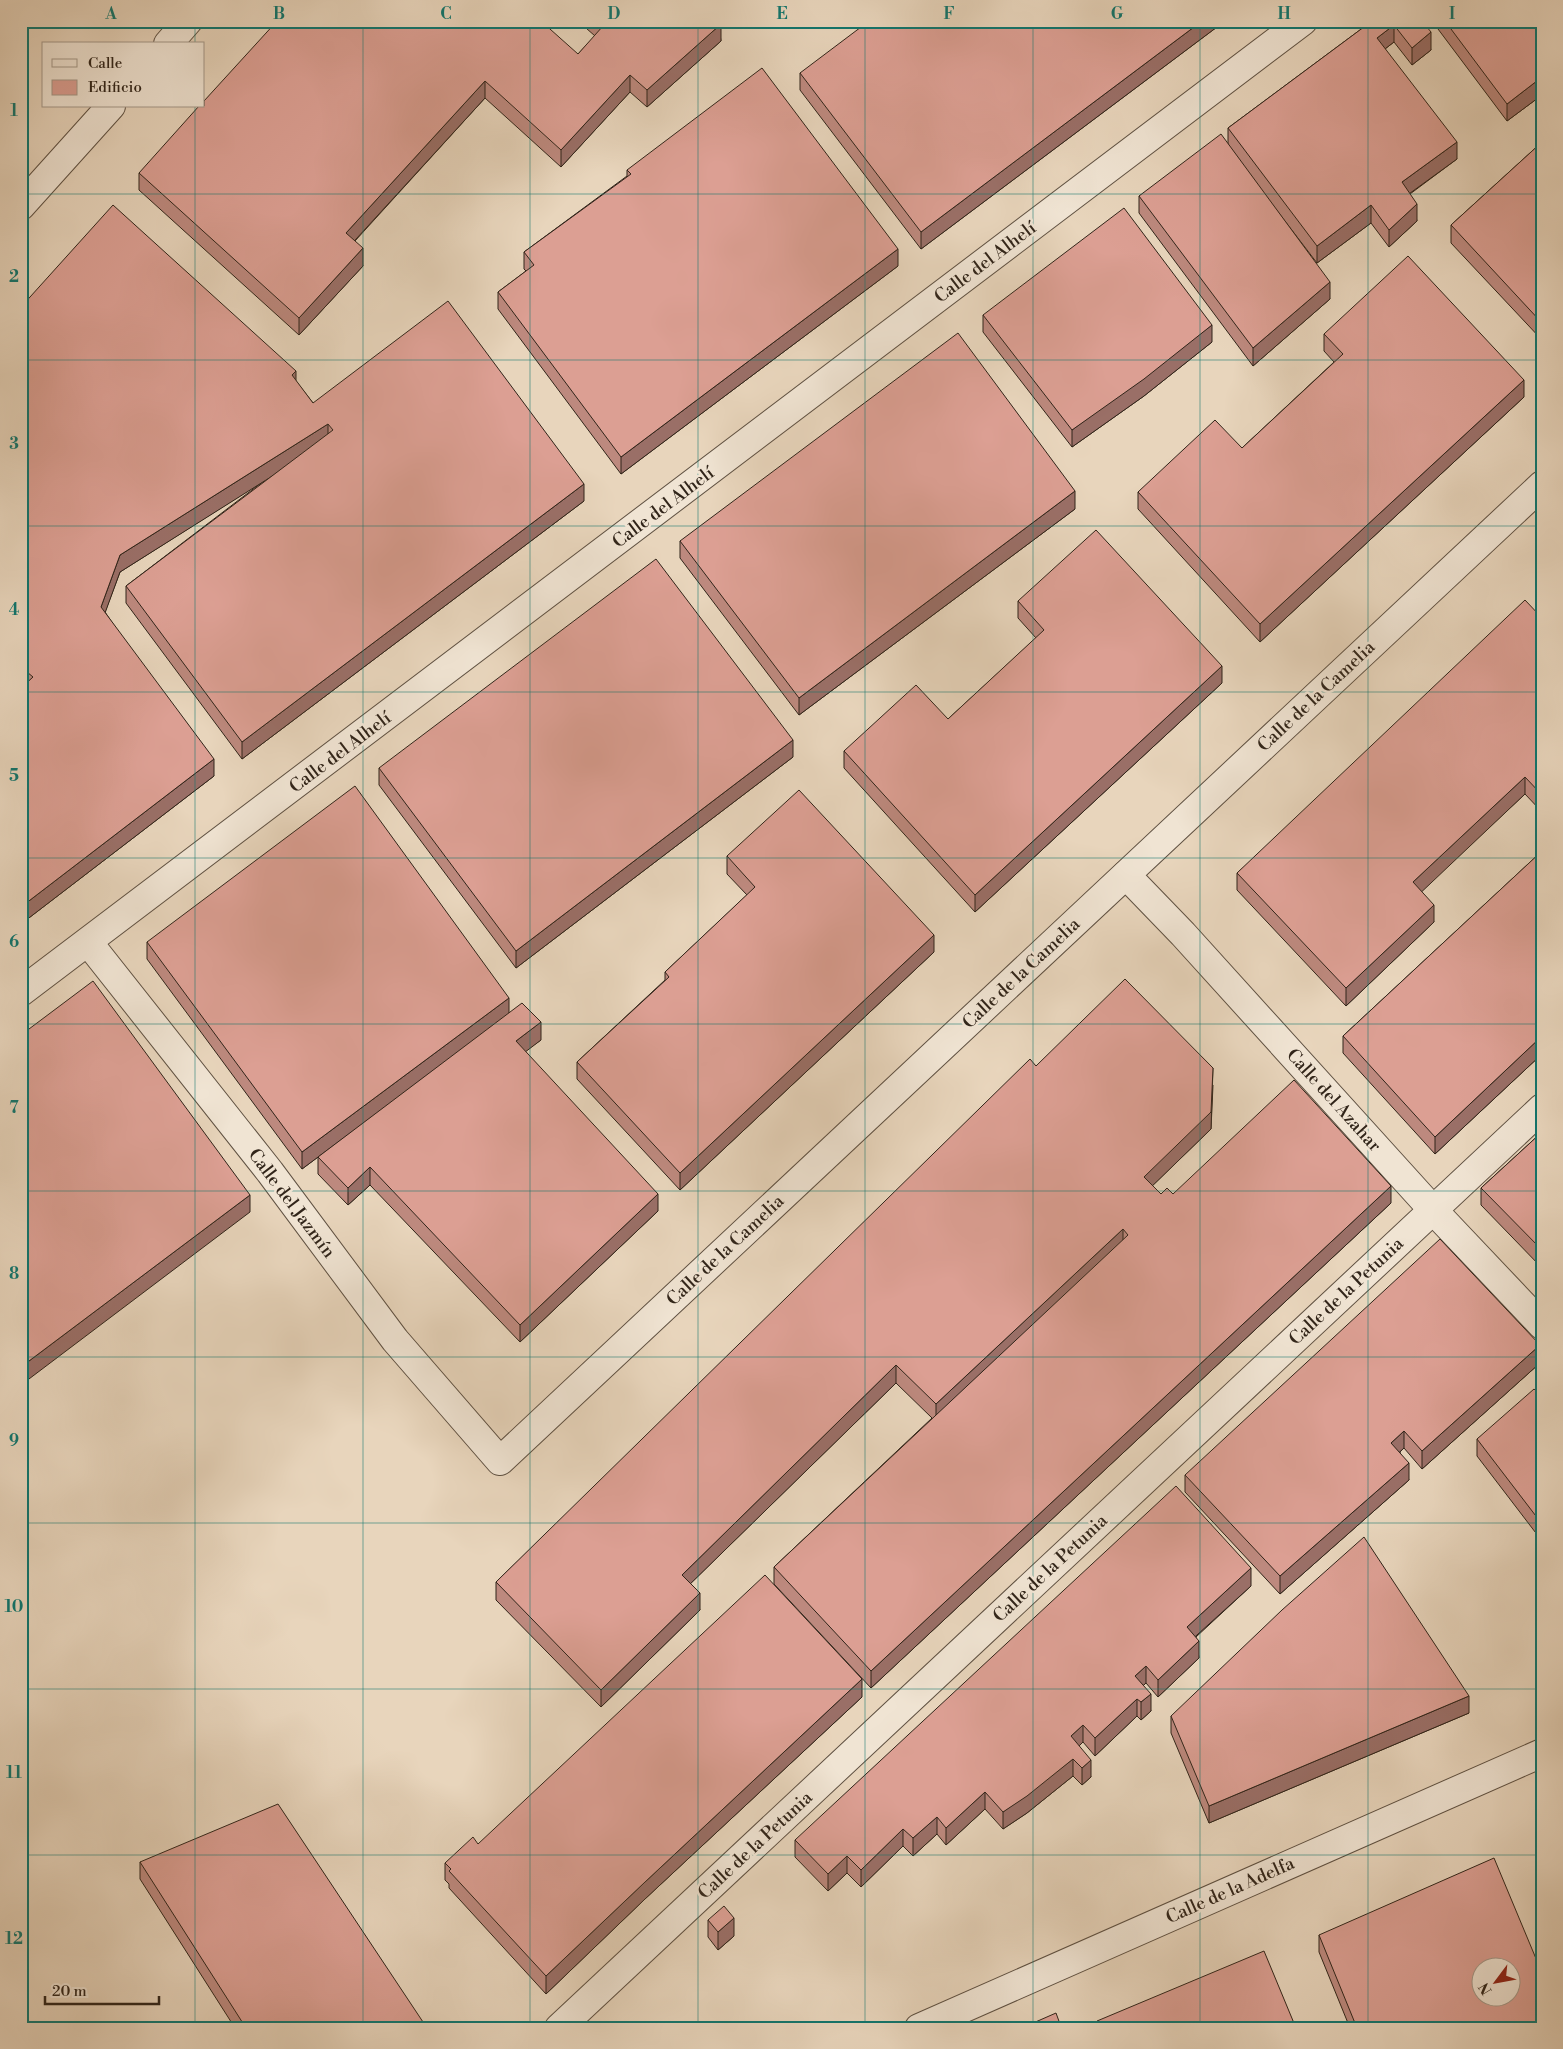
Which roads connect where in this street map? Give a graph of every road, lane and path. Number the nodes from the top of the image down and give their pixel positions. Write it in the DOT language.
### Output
graph roads {
  1 [pos="188,21"];
  2 [pos="1304,21"];
  3 [pos="170,42"];
  4 [pos="109,108"];
  5 [pos="21,206"];
  6 [pos="1542,485"];
  7 [pos="1126,874"];
  8 [pos="88,942"];
  9 [pos="21,992"];
  10 [pos="1542,1108"];
  11 [pos="1433,1210"];
  12 [pos="1542,1325"];
  13 [pos="500,1461"];
  14 [pos="1542,1753"];
  15 [pos="559,2028"];
  16 [pos="919,2028"];
  1 -- 3 [label="street"];
  2 -- 8 [label="street, Calle del Alhelí"];
  4 -- 5 [label="street"];
  6 -- 7 [label="street, Calle de la Camelia"];
  7 -- 11 [label="street, Calle del Azahar"];
  7 -- 13 [label="street, Calle de la Camelia"];
  8 -- 9 [label="street, Calle del Alhelí"];
  8 -- 13 [label="street, Calle del Jazmín"];
  10 -- 11 [label="street, Calle de la Petunia"];
  11 -- 12 [label="street, Calle del Azahar"];
  11 -- 15 [label="street, Calle de la Petunia"];
  14 -- 16 [label="street, Calle de la Adelfa"];
}
